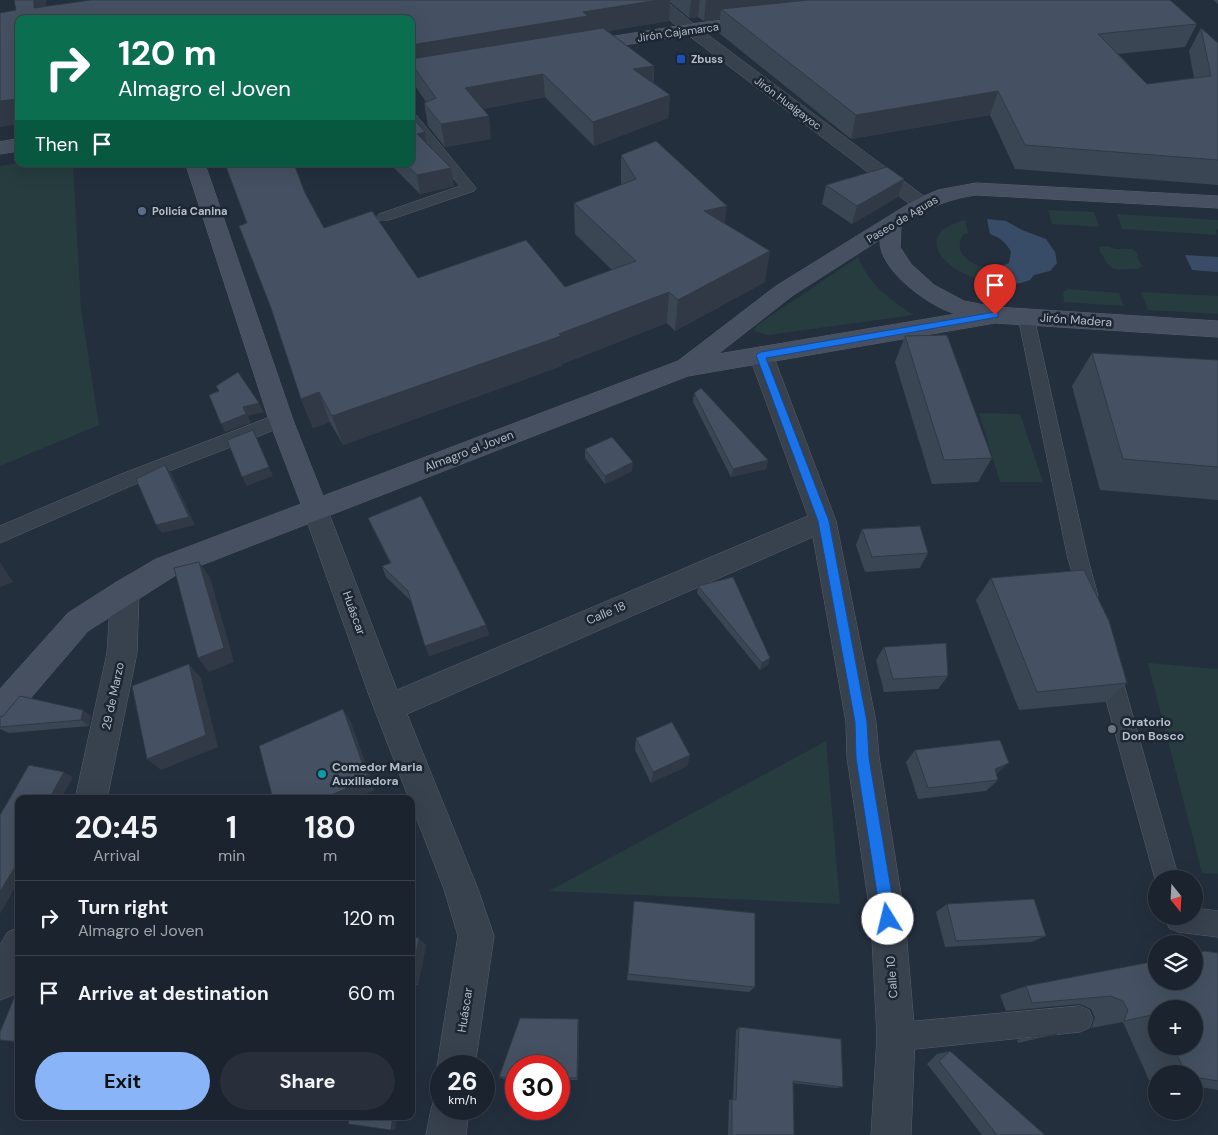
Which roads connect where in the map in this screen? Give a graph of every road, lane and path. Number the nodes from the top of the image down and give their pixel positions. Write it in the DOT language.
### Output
graph roads {
  1 [pos="656,0"];
  2 [pos="769,20"];
  3 [pos="690,29"];
  4 [pos="566,49"];
  5 [pos="415,123"];
  6 [pos="15,146"];
  7 [pos="0,148"];
  8 [pos="196,167"];
  9 [pos="1218,202"];
  10 [pos="922,204"];
  11 [pos="384,217"];
  12 [pos="890,226"];
  13 [pos="995,315"];
  14 [pos="1026,317"];
  15 [pos="1218,329"];
  16 [pos="761,355"];
  17 [pos="684,368"];
  18 [pos="281,420"];
  19 [pos="316,510"];
  20 [pos="823,521"];
  21 [pos="0,535"];
  22 [pos="125,591"];
  23 [pos="1094,615"];
  24 [pos="1104,653"];
  25 [pos="390,707"];
  26 [pos="0,711"];
  27 [pos="92,795"];
  28 [pos="1164,870"];
  29 [pos="1203,922"];
  30 [pos="1218,924"];
  31 [pos="15,952"];
  32 [pos="0,982"];
  33 [pos="1080,1019"];
  34 [pos="896,1037"];
  35 [pos="458,1055"];
  36 [pos="448,1120"];
  37 [pos="446,1135"];
  38 [pos="891,1135"];
  1 -- 3 [label="street, Jirón Hualgayoc"];
  2 -- 3 [label="street, Jirón Cajamarca"];
  3 -- 4 [label="street, Jirón Cajamarca"];
  3 -- 10 [label="street, Jirón Hualgayoc"];
  5 -- 11 [label="lane"];
  6 -- 7 [label="street"];
  8 -- 18 [label="street, Huáscar"];
  9 -- 10 [label="street, Paseo de Aguas"];
  10 -- 12 [label="street, Paseo de Aguas"];
  12 -- 13 [label="street, Jirón Madera"];
  12 -- 17 [label="street, Paseo de Aguas"];
  13 -- 14 [label="street, Jirón Madera"];
  13 -- 16 [label="street, Almagro el Joven"];
  14 -- 15 [label="street, Jirón Madera"];
  14 -- 23 [label="lane"];
  16 -- 17 [label="street, Almagro el Joven"];
  16 -- 20 [label="street, Calle 10"];
  17 -- 19 [label="street, Almagro el Joven"];
  18 -- 19 [label="street, Huáscar"];
  18 -- 21 [label="lane"];
  19 -- 22 [label="street, Almagro el Joven"];
  19 -- 25 [label="street, Huáscar"];
  20 -- 25 [label="street, Calle 18"];
  20 -- 34 [label="street, Calle 10"];
  22 -- 26 [label="street, Almagro el Joven"];
  22 -- 27 [label="street, 29 de Marzo"];
  24 -- 28 [label="lane"];
  25 -- 35 [label="street, Huáscar"];
  29 -- 30 [label="lane"];
  31 -- 32 [label="street"];
  33 -- 34 [label="lane"];
  34 -- 38 [label="street, Calle 10"];
  36 -- 37 [label="street"];
}
